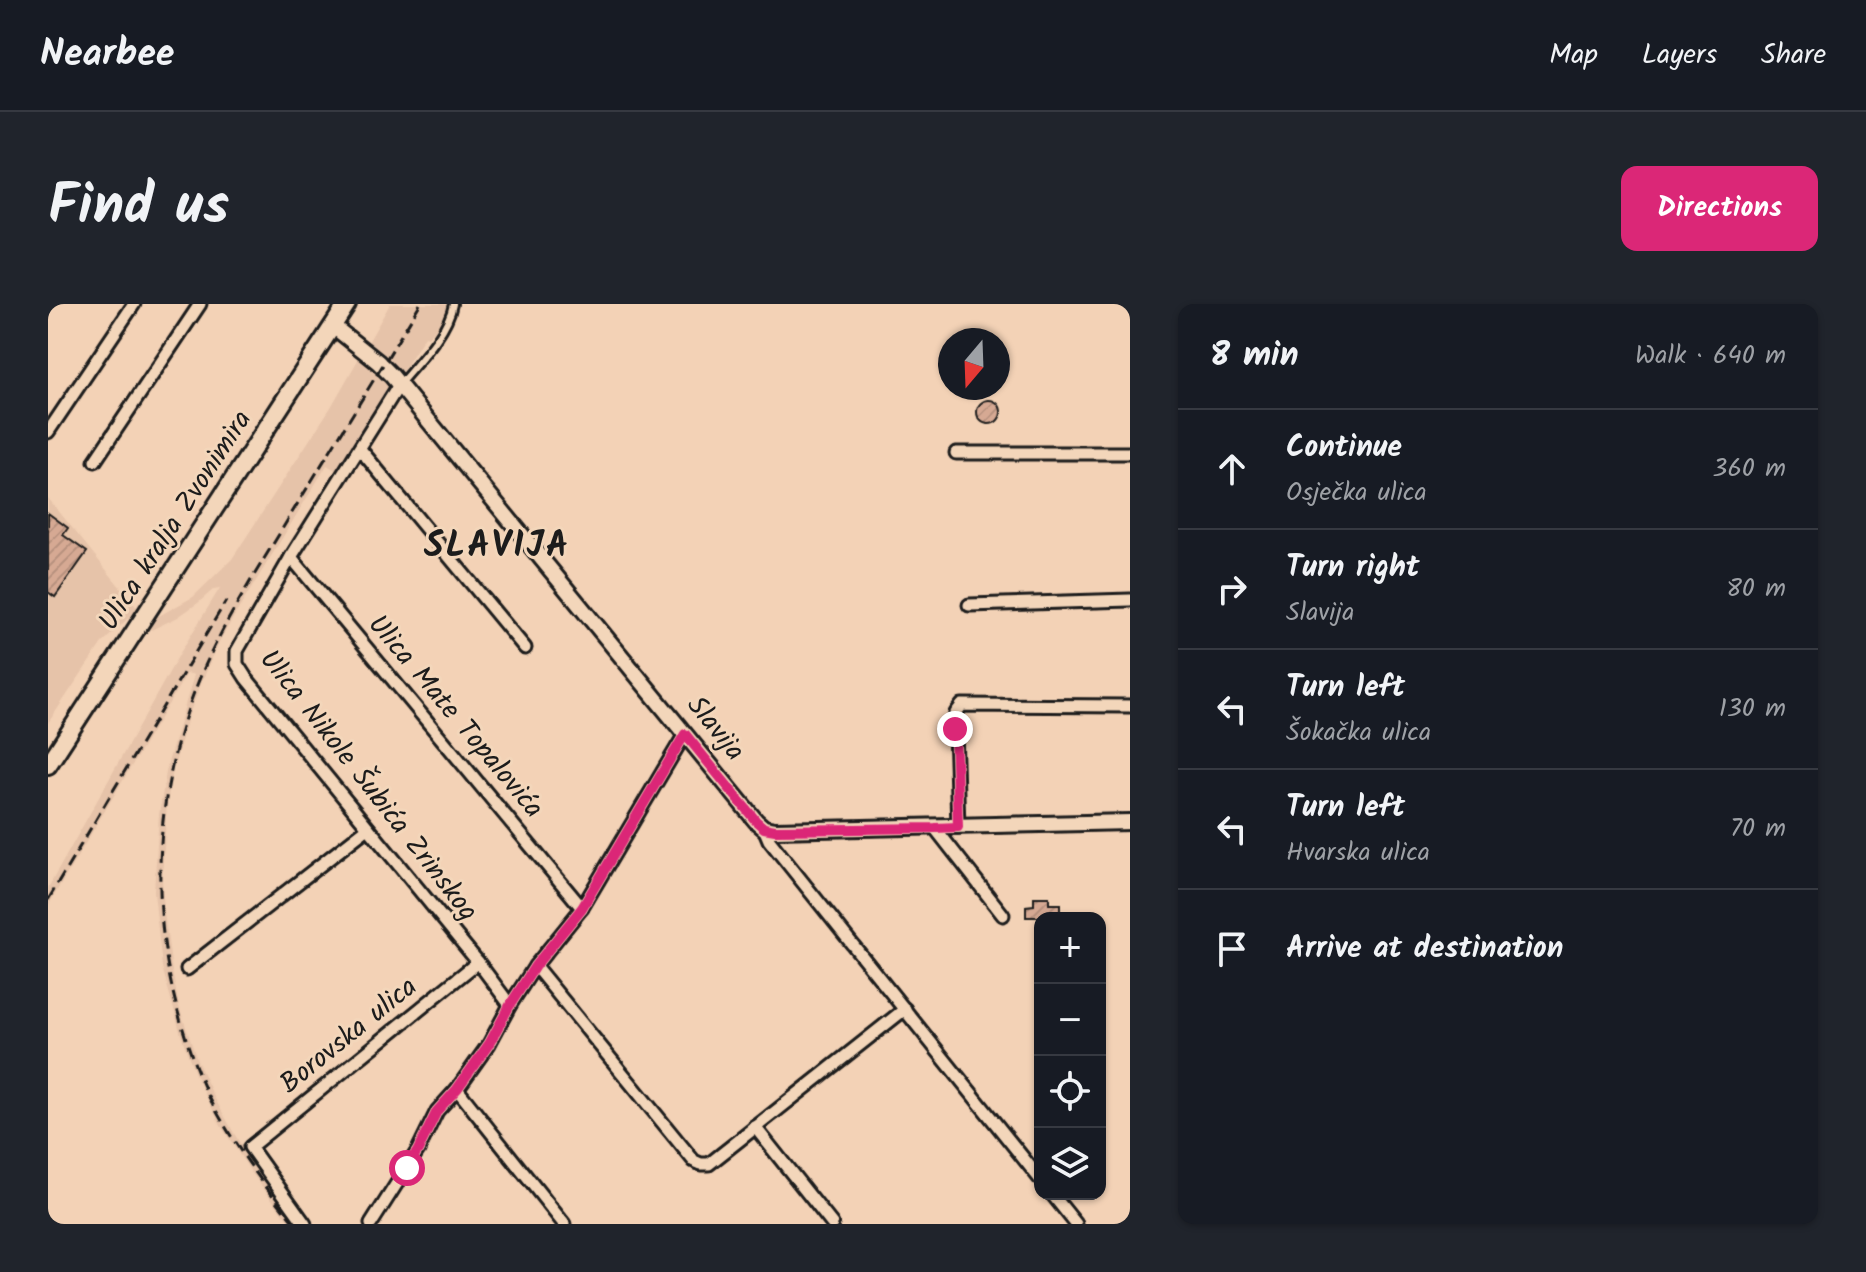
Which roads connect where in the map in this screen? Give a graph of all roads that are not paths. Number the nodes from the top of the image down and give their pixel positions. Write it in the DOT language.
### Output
graph roads {
  1 [pos="134,304"];
  2 [pos="200,304"];
  3 [pos="347,304"];
  4 [pos="453,304"];
  5 [pos="333,326"];
  6 [pos="399,385"];
  7 [pos="48,432"];
  8 [pos="360,449"];
  9 [pos="956,453"];
  10 [pos="1130,453"];
  11 [pos="95,461"];
  12 [pos="291,557"];
  13 [pos="1130,600"];
  14 [pos="969,605"];
  15 [pos="525,648"];
  16 [pos="1130,706"];
  17 [pos="685,734"];
  18 [pos="48,765"];
  19 [pos="1130,822"];
  20 [pos="958,827"];
  21 [pos="368,828"];
  22 [pos="764,828"];
  23 [pos="935,828"];
  24 [pos="582,908"];
  25 [pos="1003,915"];
  26 [pos="478,962"];
  27 [pos="535,966"];
  28 [pos="187,969"];
  29 [pos="510,1005"];
  30 [pos="905,1009"];
  31 [pos="457,1089"];
  32 [pos="755,1127"];
  33 [pos="1034,1171"];
  34 [pos="1057,1200"];
  35 [pos="305,1224"];
  36 [pos="371,1224"];
  37 [pos="564,1224"];
  38 [pos="832,1224"];
  39 [pos="1076,1224"];
  1 -- 7 [label="street"];
  2 -- 11 [label="street"];
  3 -- 5 [label="main road, Ulica kralja Zvonimira"];
  4 -- 6 [label="lane"];
  5 -- 6 [label="street, Slavija"];
  5 -- 18 [label="main road, Ulica kralja Zvonimira"];
  6 -- 8 [label="street, Ulica Nikole Šubića Zrinskog"];
  6 -- 17 [label="street, Slavija"];
  8 -- 12 [label="street, Ulica Nikole Šubića Zrinskog"];
  8 -- 15 [label="street"];
  9 -- 10 [label="street"];
  12 -- 21 [label="street, Ulica Nikole Šubića Zrinskog"];
  12 -- 24 [label="street, Ulica Mate Topalovića"];
  13 -- 14 [label="street"];
  16 -- 20 [label="street"];
  17 -- 22 [label="street, Slavija"];
  17 -- 24 [label="street"];
  19 -- 20 [label="street"];
  20 -- 23 [label="street"];
  21 -- 26 [label="street, Ulica Nikole Šubića Zrinskog"];
  21 -- 28 [label="street"];
  22 -- 23 [label="street"];
  22 -- 30 [label="street, Slavija"];
  23 -- 25 [label="street"];
  24 -- 27 [label="street"];
  26 -- 29 [label="street, Ulica Nikole Šubića Zrinskog"];
  26 -- 35 [label="street, Borovska ulica"];
  27 -- 29 [label="street"];
  27 -- 32 [label="street"];
  29 -- 31 [label="street"];
  30 -- 32 [label="street"];
  30 -- 33 [label="street, Slavija"];
  31 -- 36 [label="street"];
  31 -- 37 [label="street"];
  32 -- 38 [label="street"];
  34 -- 39 [label="street"];
}
